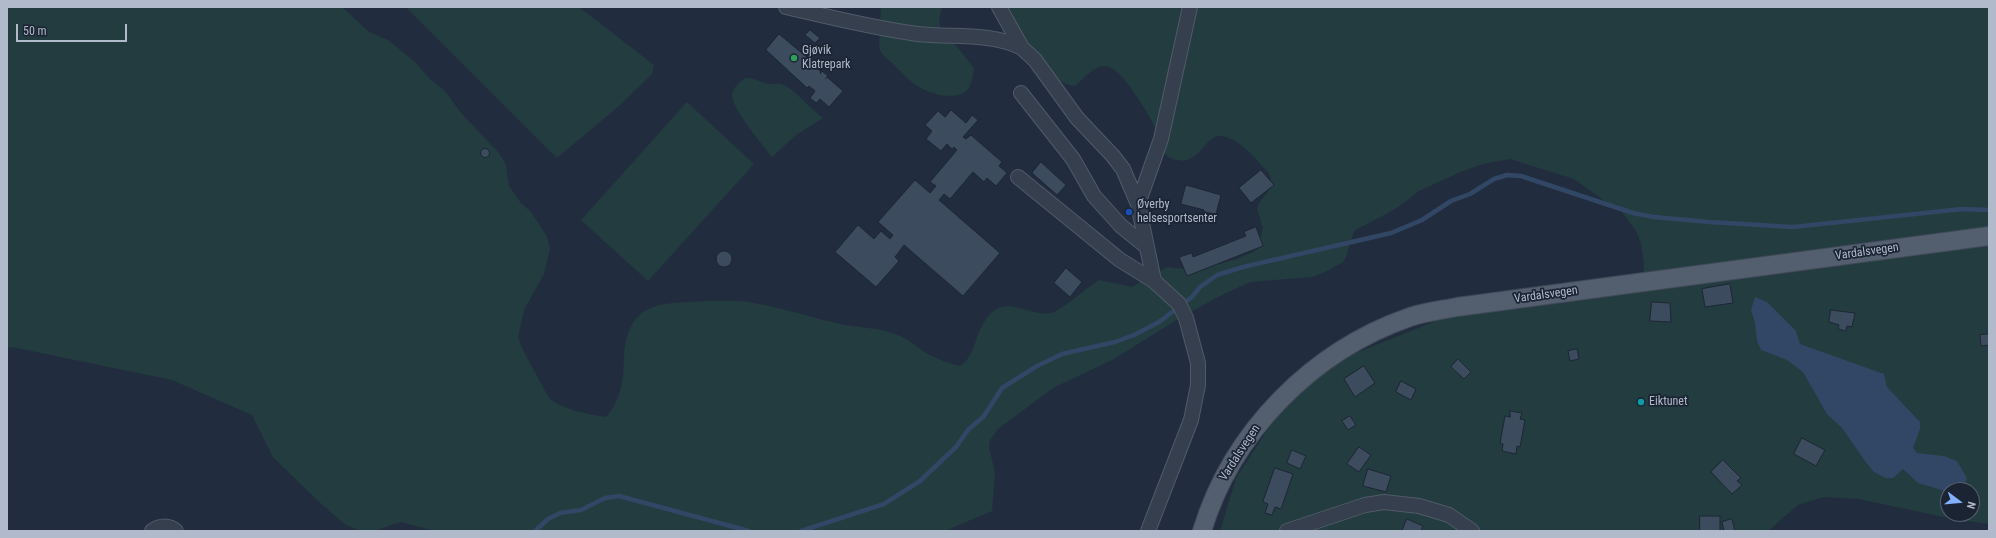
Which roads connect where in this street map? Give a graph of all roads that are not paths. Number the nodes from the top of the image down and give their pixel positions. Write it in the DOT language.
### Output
graph roads {
  1 [pos="786,7"];
  2 [pos="999,7"];
  3 [pos="1190,7"];
  4 [pos="1022,48"];
  5 [pos="1021,93"];
  6 [pos="1018,177"];
  7 [pos="1138,204"];
  8 [pos="1989,236"];
  9 [pos="1147,247"];
  10 [pos="1154,281"];
  11 [pos="152,531"];
  12 [pos="176,531"];
  13 [pos="1148,531"];
  14 [pos="1202,531"];
  15 [pos="1287,531"];
  16 [pos="1472,531"];
  1 -- 4 [label="lane"];
  2 -- 4 [label="lane"];
  3 -- 7 [label="lane"];
  4 -- 7 [label="lane"];
  5 -- 9 [label="lane"];
  6 -- 10 [label="lane"];
  7 -- 9 [label="lane"];
  8 -- 14 [label="main road, Vardalsvegen"];
  9 -- 10 [label="lane"];
  10 -- 13 [label="lane"];
  11 -- 12 [label="lane"];
  15 -- 16 [label="lane"];
}
